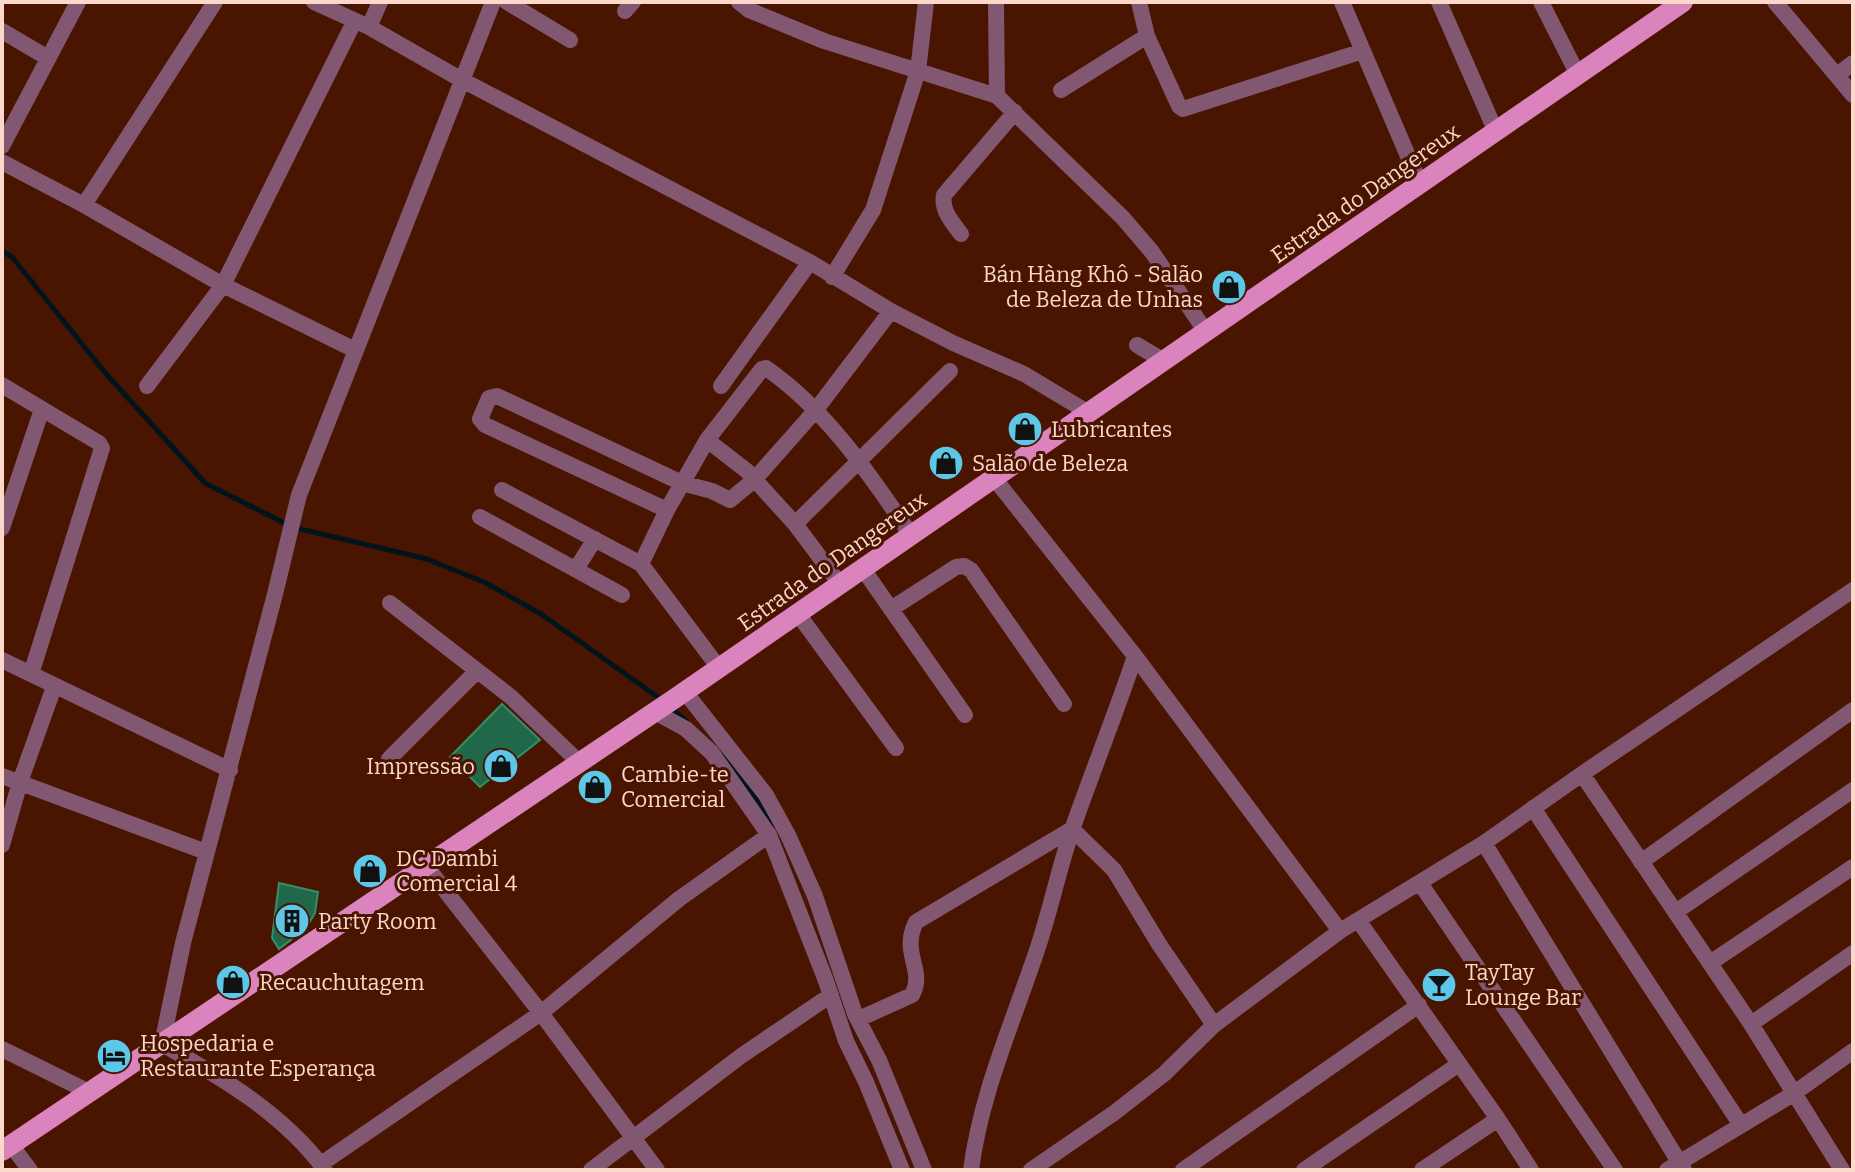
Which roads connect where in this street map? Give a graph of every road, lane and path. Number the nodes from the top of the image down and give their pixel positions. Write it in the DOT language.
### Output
graph roads {
  1 [pos="78,2"];
  2 [pos="215,2"];
  3 [pos="314,2"];
  4 [pos="380,2"];
  5 [pos="493,2"];
  6 [pos="507,2"];
  7 [pos="926,2"];
  8 [pos="996,2"];
  9 [pos="1139,2"];
  10 [pos="1342,2"];
  11 [pos="1439,2"];
  12 [pos="1541,2"];
  13 [pos="1683,2"];
  14 [pos="1775,2"];
  15 [pos="745,5"];
  16 [pos="361,24"];
  17 [pos="2,31"];
  18 [pos="1147,36"];
  19 [pos="570,40"];
  20 [pos="1363,51"];
  21 [pos="48,58"];
  22 [pos="1853,63"];
  23 [pos="918,71"];
  24 [pos="1578,75"];
  25 [pos="1837,75"];
  26 [pos="462,80"];
  27 [pos="1061,90"];
  28 [pos="1853,95"];
  29 [pos="997,96"];
  30 [pos="1015,112"];
  31 [pos="1496,132"];
  32 [pos="2,146"];
  33 [pos="2,162"];
  34 [pos="1420,184"];
  35 [pos="84,205"];
  36 [pos="961,234"];
  37 [pos="810,262"];
  38 [pos="832,277"];
  39 [pos="223,285"];
  40 [pos="891,311"];
  41 [pos="1206,332"];
  42 [pos="1137,345"];
  43 [pos="355,350"];
  44 [pos="1164,361"];
  45 [pos="950,371"];
  46 [pos="2,385"];
  47 [pos="147,386"];
  48 [pos="721,386"];
  49 [pos="42,409"];
  50 [pos="815,411"];
  51 [pos="1089,413"];
  52 [pos="707,440"];
  53 [pos="860,461"];
  54 [pos="994,478"];
  55 [pos="754,480"];
  56 [pos="682,483"];
  57 [pos="502,490"];
  58 [pos="667,510"];
  59 [pos="480,517"];
  60 [pos="795,524"];
  61 [pos="2,528"];
  62 [pos="911,535"];
  63 [pos="595,539"];
  64 [pos="641,564"];
  65 [pos="576,569"];
  66 [pos="863,569"];
  67 [pos="840,584"];
  68 [pos="1853,590"];
  69 [pos="622,595"];
  70 [pos="390,603"];
  71 [pos="891,609"];
  72 [pos="798,614"];
  73 [pos="1135,656"];
  74 [pos="2,660"];
  75 [pos="719,668"];
  76 [pos="477,671"];
  77 [pos="31,674"];
  78 [pos="54,687"];
  79 [pos="668,703"];
  80 [pos="1064,704"];
  81 [pos="1853,710"];
  82 [pos="965,715"];
  83 [pos="896,748"];
  84 [pos="389,759"];
  85 [pos="580,763"];
  86 [pos="230,770"];
  87 [pos="1582,774"];
  88 [pos="2,776"];
  89 [pos="20,782"];
  90 [pos="1853,790"];
  91 [pos="1533,808"];
  92 [pos="1072,829"];
  93 [pos="769,835"];
  94 [pos="1484,843"];
  95 [pos="2,845"];
  96 [pos="206,852"];
  97 [pos="1641,862"];
  98 [pos="426,866"];
  99 [pos="1853,867"];
  100 [pos="1420,883"];
  101 [pos="1677,911"];
  102 [pos="1358,920"];
  103 [pos="1340,931"];
  104 [pos="1853,953"];
  105 [pos="1710,963"];
  106 [pos="831,995"];
  107 [pos="1419,1005"];
  108 [pos="541,1013"];
  109 [pos="858,1017"];
  110 [pos="1751,1024"];
  111 [pos="1214,1025"];
  112 [pos="162,1044"];
  113 [pos="2,1049"];
  114 [pos="1853,1051"];
  115 [pos="1459,1064"];
  116 [pos="89,1092"];
  117 [pos="1793,1094"];
  118 [pos="1498,1119"];
  119 [pos="1741,1125"];
  120 [pos="631,1138"];
  121 [pos="6,1148"];
  122 [pos="323,1167"];
  123 [pos="1676,1167"];
  124 [pos="30,1170"];
  125 [pos="591,1170"];
  126 [pos="657,1170"];
  127 [pos="902,1170"];
  128 [pos="924,1170"];
  129 [pos="971,1170"];
  130 [pos="1031,1170"];
  131 [pos="1183,1170"];
  132 [pos="1304,1170"];
  133 [pos="1422,1170"];
  134 [pos="1531,1170"];
  135 [pos="1615,1170"];
  136 [pos="1842,1170"];
  1 -- 21 [label="street"];
  2 -- 35 [label="street"];
  3 -- 16 [label="street"];
  4 -- 16 [label="street"];
  5 -- 26 [label="street"];
  6 -- 19 [label="street"];
  7 -- 23 [label="street"];
  8 -- 29 [label="street"];
  9 -- 18 [label="street"];
  10 -- 20 [label="street"];
  11 -- 31 [label="street"];
  12 -- 24 [label="street"];
  13 -- 24 [label="main road, Estrada do Dangereux"];
  14 -- 25 [label="street"];
  15 -- 23 [label="street"];
  16 -- 26 [label="street"];
  16 -- 39 [label="street"];
  17 -- 21 [label="street"];
  18 -- 20 [label="street"];
  18 -- 27 [label="street"];
  20 -- 34 [label="street"];
  21 -- 32 [label="street"];
  22 -- 25 [label="street"];
  23 -- 29 [label="street"];
  23 -- 38 [label="street"];
  24 -- 31 [label="main road, Estrada do Dangereux"];
  25 -- 28 [label="street"];
  26 -- 37 [label="street"];
  26 -- 43 [label="street"];
  29 -- 30 [label="street"];
  30 -- 36 [label="street"];
  30 -- 41 [label="street"];
  31 -- 34 [label="main road, Estrada do Dangereux"];
  33 -- 35 [label="street"];
  34 -- 41 [label="main road, Estrada do Dangereux"];
  35 -- 39 [label="street"];
  37 -- 38 [label="street"];
  37 -- 48 [label="street"];
  38 -- 40 [label="street"];
  39 -- 43 [label="street"];
  39 -- 47 [label="street"];
  40 -- 50 [label="street"];
  40 -- 51 [label="street"];
  41 -- 44 [label="main road, Estrada do Dangereux"];
  42 -- 44 [label="street"];
  43 -- 86 [label="street"];
  44 -- 51 [label="main road, Estrada do Dangereux"];
  45 -- 53 [label="street"];
  46 -- 49 [label="street"];
  49 -- 61 [label="street"];
  49 -- 77 [label="street"];
  50 -- 52 [label="street"];
  50 -- 53 [label="street"];
  50 -- 55 [label="street"];
  51 -- 54 [label="main road, Estrada do Dangereux"];
  52 -- 55 [label="street"];
  52 -- 56 [label="street"];
  53 -- 60 [label="street"];
  53 -- 62 [label="street"];
  54 -- 62 [label="main road, Estrada do Dangereux"];
  54 -- 73 [label="street"];
  55 -- 56 [label="street"];
  55 -- 60 [label="street"];
  56 -- 58 [label="street"];
  56 -- 58 [label="street"];
  57 -- 63 [label="street"];
  58 -- 64 [label="street"];
  59 -- 65 [label="street"];
  60 -- 67 [label="street"];
  62 -- 66 [label="main road, Estrada do Dangereux"];
  63 -- 64 [label="street"];
  63 -- 65 [label="street"];
  64 -- 75 [label="street"];
  65 -- 69 [label="street"];
  66 -- 67 [label="main road, Estrada do Dangereux"];
  66 -- 71 [label="street"];
  67 -- 72 [label="main road, Estrada do Dangereux"];
  68 -- 87 [label="street"];
  70 -- 76 [label="street"];
  71 -- 80 [label="street"];
  71 -- 82 [label="street"];
  72 -- 75 [label="main road, Estrada do Dangereux"];
  72 -- 83 [label="street"];
  73 -- 92 [label="street"];
  73 -- 103 [label="street"];
  74 -- 77 [label="street"];
  75 -- 79 [label="main road, Estrada do Dangereux"];
  76 -- 84 [label="street"];
  76 -- 85 [label="street"];
  77 -- 78 [label="street"];
  78 -- 86 [label="street"];
  78 -- 89 [label="street"];
  79 -- 85 [label="main road, Estrada do Dangereux"];
  79 -- 93 [label="street"];
  79 -- 109 [label="street"];
  81 -- 97 [label="street"];
  85 -- 98 [label="main road, Estrada do Dangereux"];
  86 -- 96 [label="street"];
  87 -- 91 [label="street"];
  87 -- 97 [label="street"];
  88 -- 89 [label="street"];
  89 -- 95 [label="street"];
  89 -- 96 [label="street"];
  90 -- 101 [label="street"];
  91 -- 94 [label="street"];
  91 -- 119 [label="street"];
  92 -- 109 [label="street"];
  92 -- 111 [label="street"];
  92 -- 129 [label="street"];
  93 -- 106 [label="street"];
  93 -- 108 [label="street"];
  94 -- 100 [label="street"];
  94 -- 123 [label="street"];
  96 -- 112 [label="street"];
  97 -- 101 [label="street"];
  98 -- 108 [label="street"];
  98 -- 112 [label="main road, Estrada do Dangereux"];
  99 -- 105 [label="street"];
  100 -- 102 [label="street"];
  100 -- 135 [label="street"];
  101 -- 105 [label="street"];
  102 -- 103 [label="street"];
  102 -- 107 [label="street"];
  103 -- 111 [label="street"];
  104 -- 110 [label="street"];
  105 -- 110 [label="street"];
  106 -- 120 [label="street"];
  106 -- 127 [label="street"];
  107 -- 115 [label="street"];
  107 -- 131 [label="street"];
  108 -- 120 [label="street"];
  108 -- 122 [label="street"];
  109 -- 128 [label="street"];
  110 -- 117 [label="street"];
  111 -- 130 [label="street"];
  112 -- 116 [label="main road, Estrada do Dangereux"];
  112 -- 122 [label="street"];
  113 -- 116 [label="street"];
  114 -- 117 [label="street"];
  115 -- 118 [label="street"];
  115 -- 132 [label="street"];
  116 -- 121 [label="main road, Estrada do Dangereux"];
  117 -- 119 [label="street"];
  117 -- 136 [label="street"];
  118 -- 133 [label="street"];
  118 -- 134 [label="street"];
  119 -- 123 [label="street"];
  120 -- 125 [label="street"];
  120 -- 126 [label="street"];
  121 -- 124 [label="street"];
}
